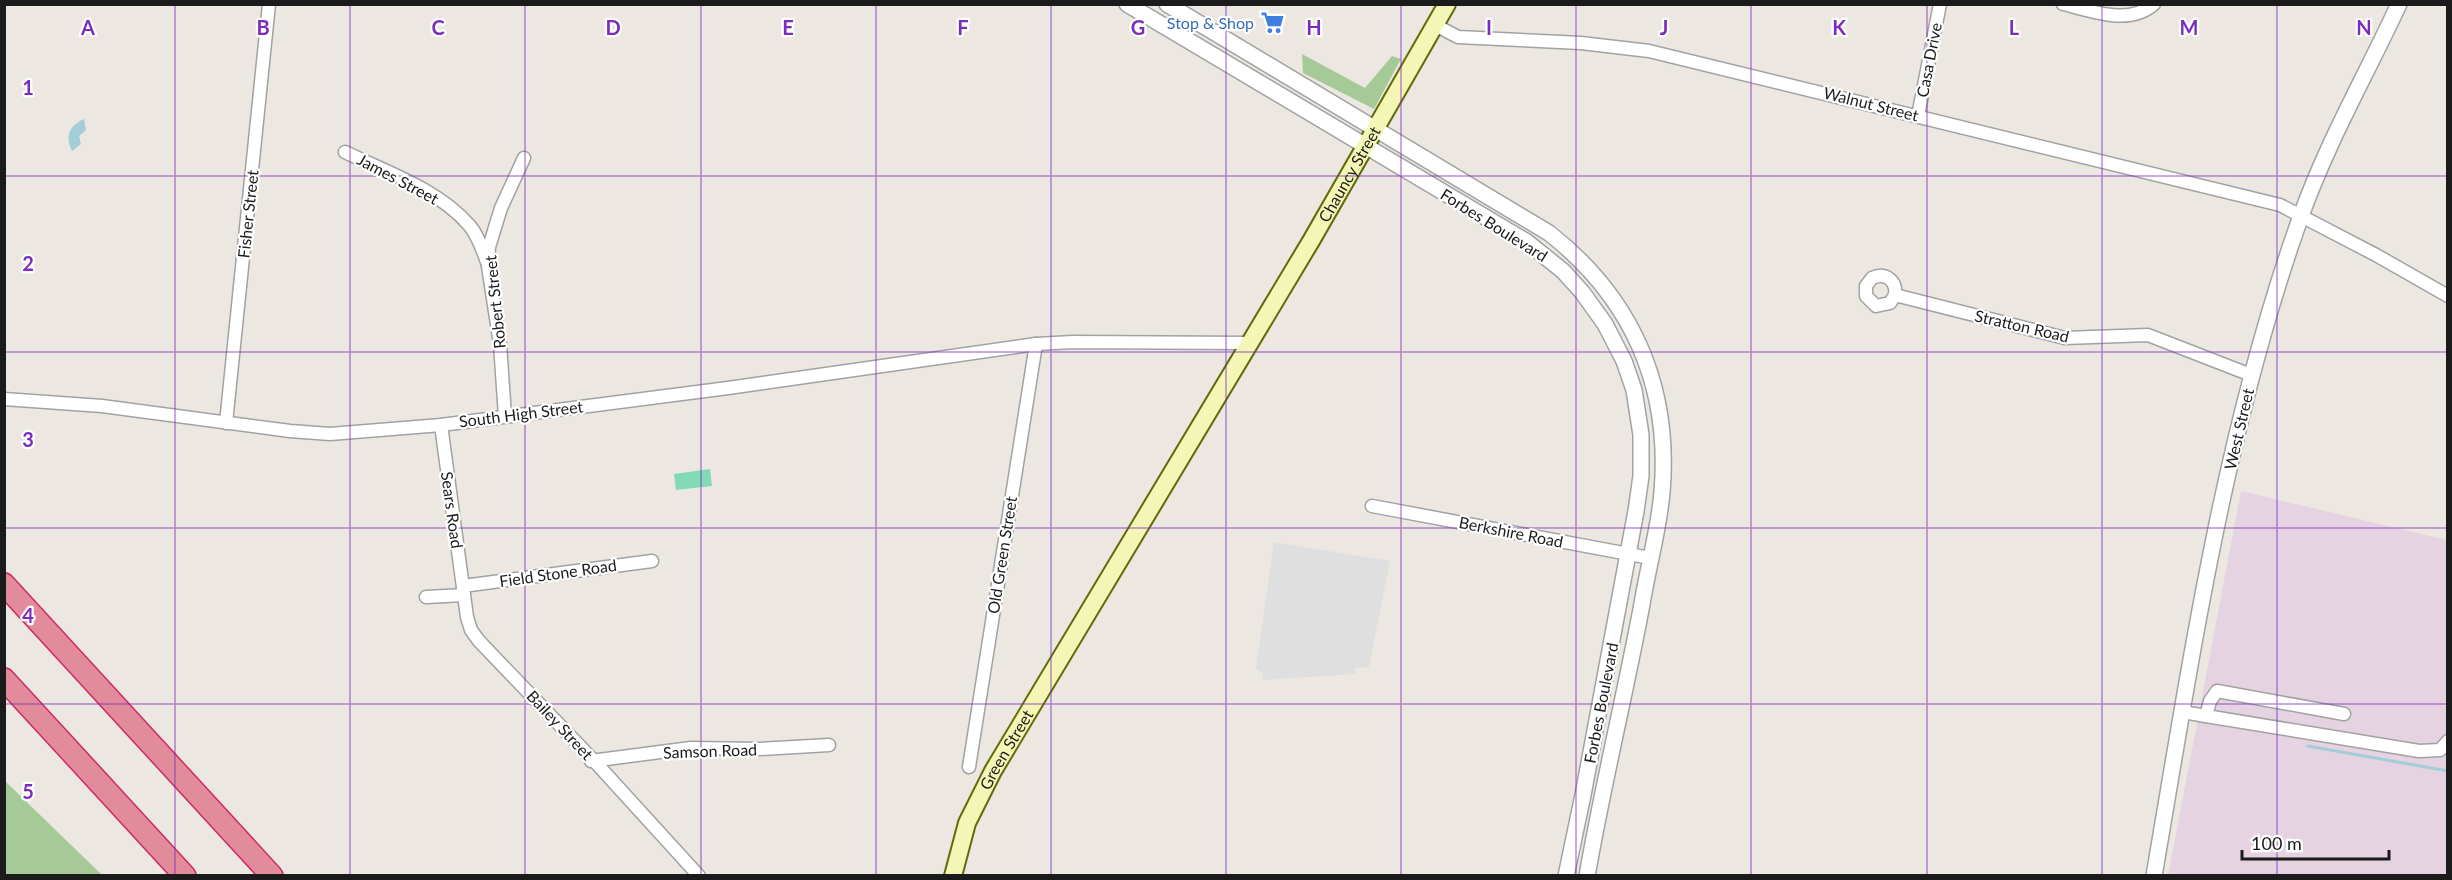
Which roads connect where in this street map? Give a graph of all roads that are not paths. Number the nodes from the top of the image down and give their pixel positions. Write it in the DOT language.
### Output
graph roads {
  1 [pos="269,4"];
  2 [pos="1126,4"];
  3 [pos="1167,4"];
  4 [pos="1447,4"];
  5 [pos="1940,4"];
  6 [pos="2063,4"];
  7 [pos="2154,4"];
  8 [pos="2399,4"];
  9 [pos="1435,25"];
  10 [pos="1918,116"];
  11 [pos="1377,128"];
  12 [pos="1366,146"];
  13 [pos="345,152"];
  14 [pos="524,158"];
  15 [pos="2302,215"];
  16 [pos="488,266"];
  17 [pos="1895,295"];
  18 [pos="2448,296"];
  19 [pos="1250,343"];
  20 [pos="1036,344"];
  21 [pos="2251,375"];
  22 [pos="4,399"];
  23 [pos="505,416"];
  24 [pos="226,423"];
  25 [pos="441,425"];
  26 [pos="1372,506"];
  27 [pos="1629,554"];
  28 [pos="1650,558"];
  29 [pos="652,561"];
  30 [pos="4,584"];
  31 [pos="464,590"];
  32 [pos="426,597"];
  33 [pos="1075,631"];
  34 [pos="4,679"];
  35 [pos="2183,712"];
  36 [pos="2344,714"];
  37 [pos="2206,716"];
  38 [pos="2448,741"];
  39 [pos="829,745"];
  40 [pos="591,761"];
  41 [pos="969,767"];
  42 [pos="185,876"];
  43 [pos="272,876"];
  44 [pos="699,876"];
  45 [pos="953,876"];
  46 [pos="1566,876"];
  47 [pos="1587,876"];
  48 [pos="2154,876"];
  1 -- 24 [label="street, Fisher Street"];
  2 -- 12 [label="street, Forbes Boulevard"];
  3 -- 11 [label="street, Forbes Boulevard"];
  4 -- 9 [label="main road, Chauncy Street"];
  5 -- 10 [label="street, Casa Drive"];
  6 -- 7 [label="street"];
  8 -- 15 [label="street, West Street"];
  9 -- 10 [label="street, Walnut Street"];
  9 -- 11 [label="main road, Chauncy Street"];
  10 -- 15 [label="street, Walnut Street"];
  11 -- 12 [label="main road, Chauncy Street"];
  11 -- 28 [label="street, Forbes Boulevard"];
  12 -- 19 [label="main road, Chauncy Street"];
  12 -- 27 [label="street, Forbes Boulevard"];
  13 -- 16 [label="street, James Street"];
  14 -- 16 [label="street, Robert Street"];
  15 -- 18 [label="street, Walnut Street"];
  15 -- 21 [label="street, West Street"];
  16 -- 23 [label="street, Robert Street"];
  17 -- 21 [label="street, Stratton Road"];
  19 -- 20 [label="street"];
  19 -- 33 [label="main road, Chauncy Street"];
  20 -- 23 [label="street, South High Street"];
  20 -- 41 [label="street, Old Green Street"];
  21 -- 35 [label="street, West Street"];
  22 -- 24 [label="street, South High Street"];
  23 -- 25 [label="street, South High Street"];
  24 -- 25 [label="street, South High Street"];
  25 -- 31 [label="street, Sears Road"];
  26 -- 27 [label="street, Berkshire Road"];
  27 -- 28 [label="street, Berkshire Road"];
  27 -- 46 [label="street, Forbes Boulevard"];
  28 -- 47 [label="street, Forbes Boulevard"];
  29 -- 31 [label="street, Field Stone Road"];
  30 -- 43 [label="highway"];
  31 -- 32 [label="street"];
  31 -- 40 [label="street, Bailey Street"];
  33 -- 45 [label="main road, Green Street"];
  34 -- 42 [label="highway"];
  35 -- 37 [label="street"];
  35 -- 48 [label="street, West Street"];
  36 -- 37 [label="street"];
  37 -- 38 [label="street"];
  39 -- 40 [label="street, Samson Road"];
  40 -- 44 [label="street, Bailey Street"];
}
